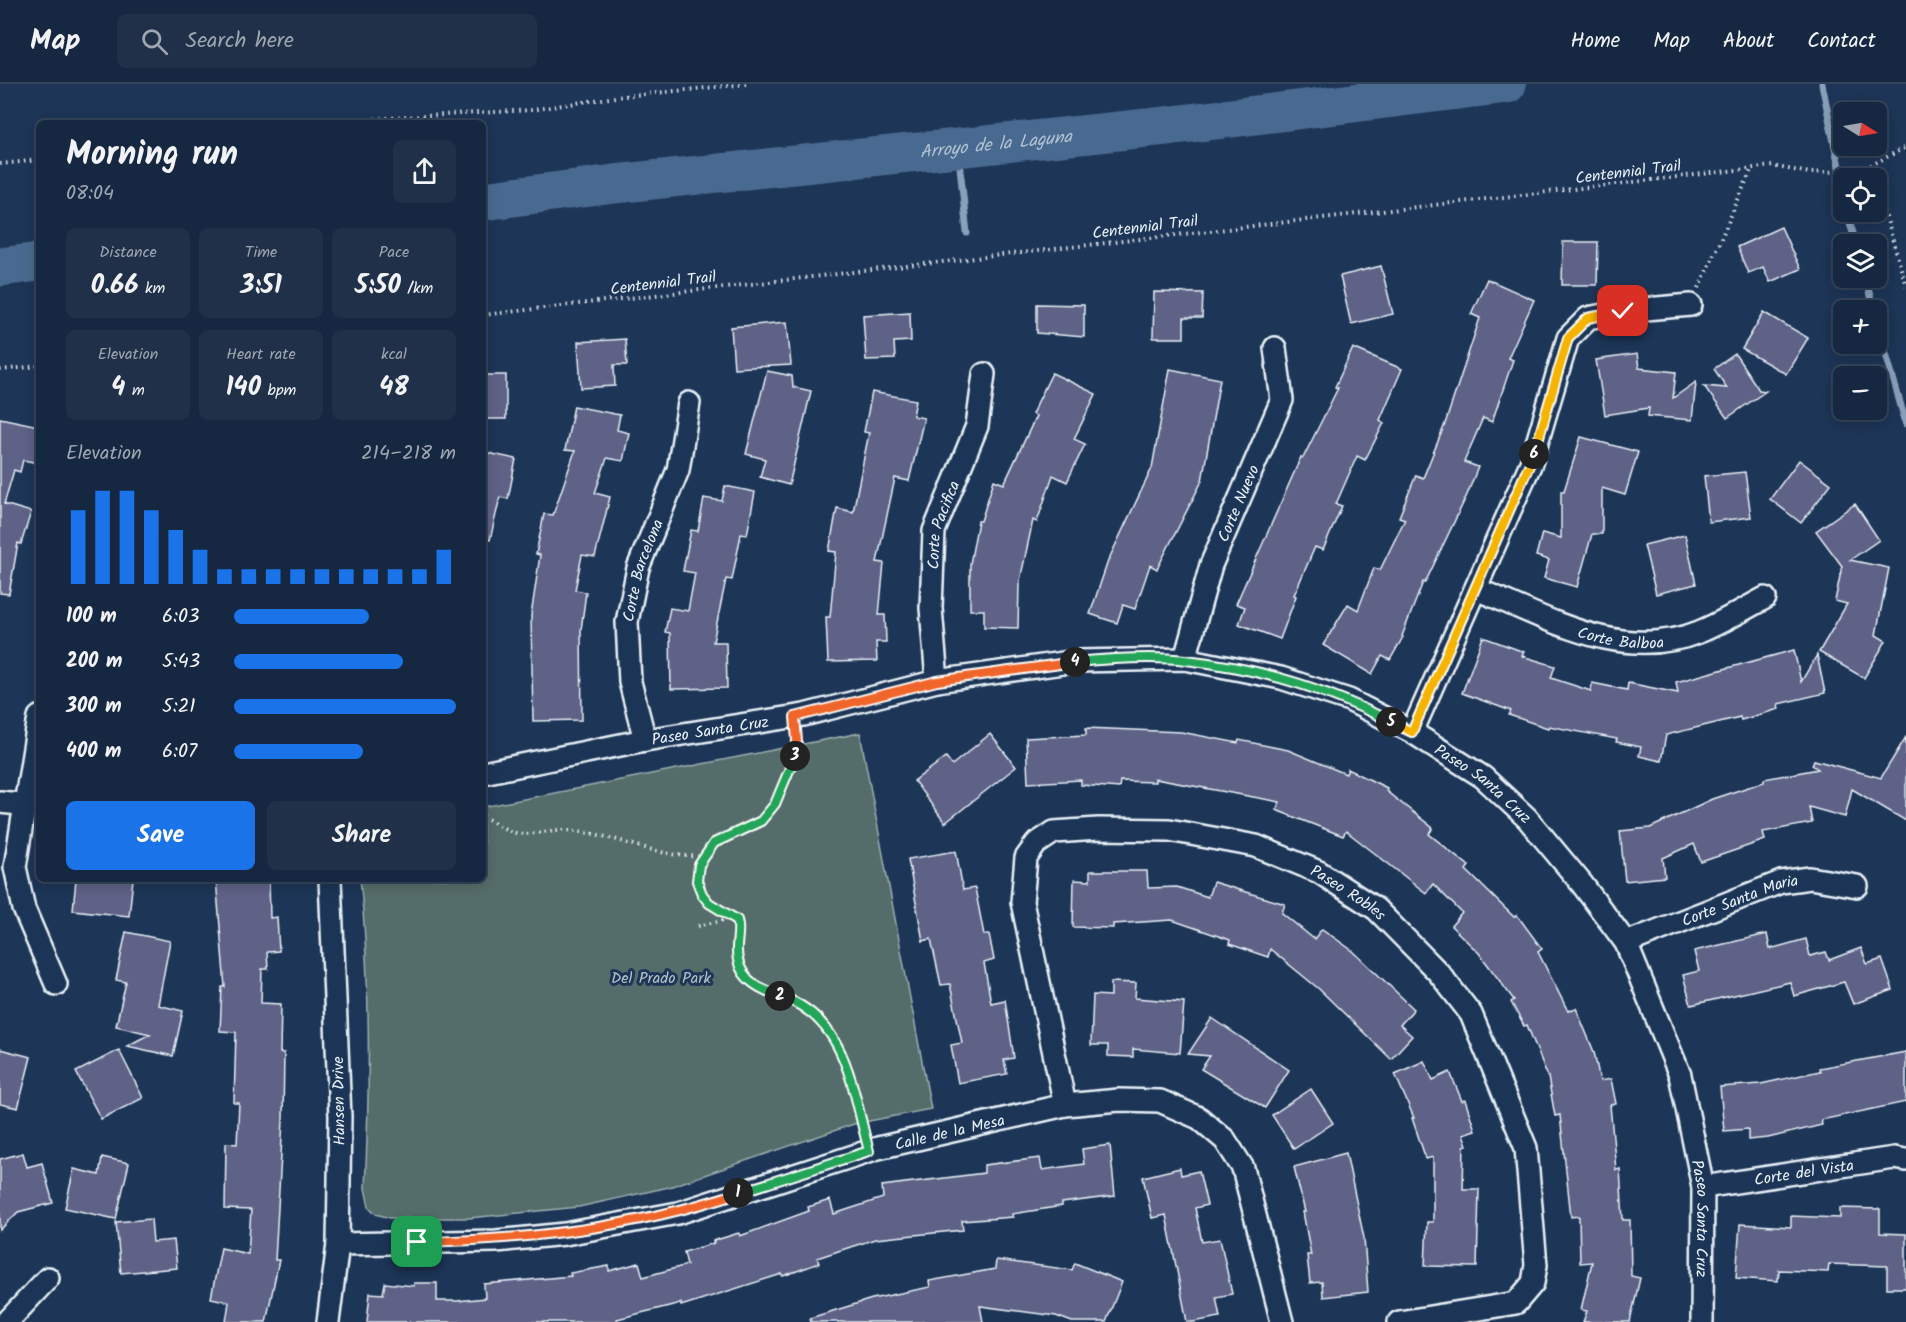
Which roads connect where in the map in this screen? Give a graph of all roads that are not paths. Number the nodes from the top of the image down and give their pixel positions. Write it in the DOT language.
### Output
graph roads {
  1 [pos="1691,305"];
  2 [pos="1275,348"];
  3 [pos="984,374"];
  4 [pos="689,403"];
  5 [pos="1476,589"];
  6 [pos="1765,598"];
  7 [pos="1185,659"];
  8 [pos="937,681"];
  9 [pos="1412,732"];
  10 [pos="645,740"];
  11 [pos="36,750"];
  12 [pos="486,772"];
  13 [pos="0,802"];
  14 [pos="31,805"];
  15 [pos="330,882"];
  16 [pos="1857,886"];
  17 [pos="1626,943"];
  18 [pos="56,984"];
  19 [pos="1065,1105"];
  20 [pos="1906,1161"];
  21 [pos="1703,1187"];
  22 [pos="338,1244"];
  23 [pos="48,1278"];
  24 [pos="7,1322"];
  25 [pos="328,1322"];
  26 [pos="1282,1322"];
  27 [pos="1399,1322"];
  28 [pos="1702,1322"];
  1 -- 5 [label="street"];
  2 -- 7 [label="street, Corte Nuevo"];
  3 -- 8 [label="street, Corte Pacifica"];
  4 -- 10 [label="street, Corte Barcelona"];
  5 -- 6 [label="street, Corte Balboa"];
  5 -- 9 [label="street"];
  7 -- 8 [label="street, Paseo Santa Cruz"];
  7 -- 9 [label="street, Paseo Santa Cruz"];
  8 -- 10 [label="street, Paseo Santa Cruz"];
  9 -- 17 [label="street, Paseo Santa Cruz"];
  10 -- 12 [label="street, Paseo Santa Cruz"];
  11 -- 14 [label="street"];
  13 -- 14 [label="street"];
  14 -- 18 [label="street"];
  15 -- 22 [label="street, Hansen Drive"];
  16 -- 17 [label="street, Corte Santa Maria"];
  17 -- 21 [label="street, Paseo Santa Cruz"];
  19 -- 22 [label="street, Calle de la Mesa"];
  19 -- 26 [label="street, Calle de la Mesa"];
  19 -- 27 [label="street, Paseo Robles"];
  20 -- 21 [label="street, Corte del Vista"];
  21 -- 28 [label="street, Paseo Santa Cruz"];
  22 -- 25 [label="street, Hansen Drive"];
  23 -- 24 [label="street"];
}
